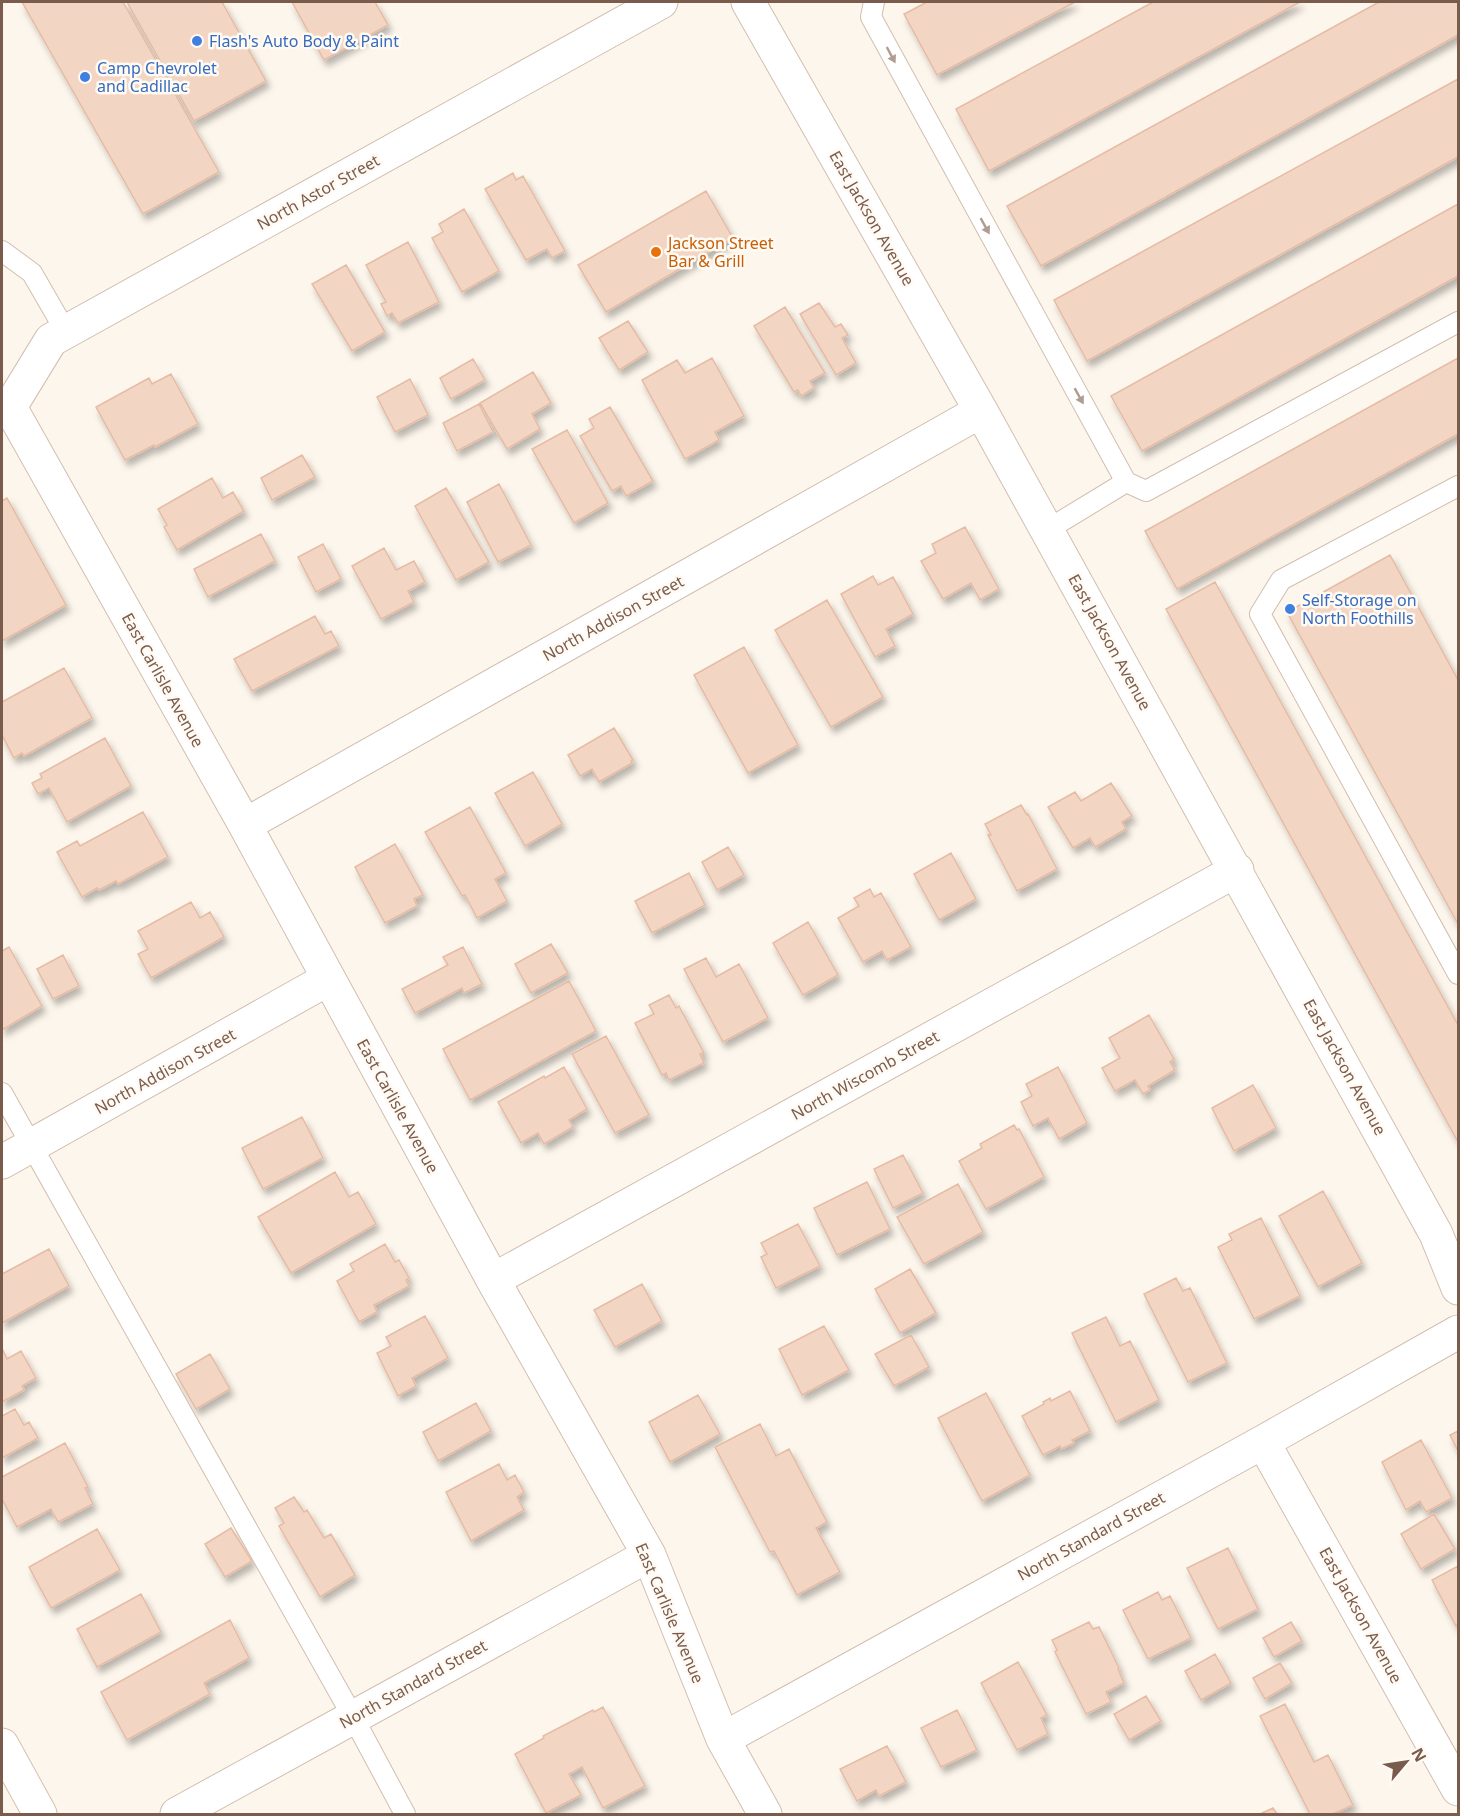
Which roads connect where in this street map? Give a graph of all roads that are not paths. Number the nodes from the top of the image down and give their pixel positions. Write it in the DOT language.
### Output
graph roads {
  1 [pos="661,2"];
  2 [pos="748,2"];
  3 [pos="874,2"];
  4 [pos="2,251"];
  5 [pos="1458,322"];
  6 [pos="66,332"];
  7 [pos="6,409"];
  8 [pos="981,411"];
  9 [pos="1126,482"];
  10 [pos="1458,486"];
  11 [pos="1047,530"];
  12 [pos="245,825"];
  13 [pos="1237,870"];
  14 [pos="1458,974"];
  15 [pos="328,979"];
  16 [pos="2,1093"];
  17 [pos="32,1145"];
  18 [pos="2,1162"];
  19 [pos="493,1281"];
  20 [pos="1458,1288"];
  21 [pos="1458,1332"];
  22 [pos="1263,1442"];
  23 [pos="649,1555"];
  24 [pos="353,1717"];
  25 [pos="723,1739"];
  26 [pos="2,1744"];
  27 [pos="1458,1789"];
  28 [pos="40,1815"];
  29 [pos="177,1815"];
  30 [pos="405,1815"];
  31 [pos="765,1815"];
  1 -- 6 [label="street, North Astor Street"];
  2 -- 8 [label="street, East Jackson Avenue"];
  3 -- 9 [label="lane, one-way"];
  4 -- 6 [label="lane"];
  5 -- 9 [label="lane"];
  6 -- 7 [label="street, North Astor Street"];
  7 -- 12 [label="street, East Carlisle Avenue"];
  8 -- 11 [label="street, East Jackson Avenue"];
  8 -- 12 [label="street, North Addison Street"];
  9 -- 11 [label="lane"];
  10 -- 14 [label="lane"];
  11 -- 13 [label="street, East Jackson Avenue"];
  12 -- 15 [label="street, East Carlisle Avenue"];
  13 -- 19 [label="street, North Wiscomb Street"];
  13 -- 20 [label="street, East Jackson Avenue"];
  15 -- 17 [label="street, North Addison Street"];
  15 -- 19 [label="street, East Carlisle Avenue"];
  16 -- 17 [label="lane"];
  17 -- 18 [label="street, North Addison Street"];
  17 -- 24 [label="lane"];
  19 -- 23 [label="street, East Carlisle Avenue"];
  21 -- 22 [label="street, North Standard Street"];
  22 -- 25 [label="street, North Standard Street"];
  22 -- 27 [label="street, East Jackson Avenue"];
  23 -- 24 [label="street, North Standard Street"];
  23 -- 25 [label="street, East Carlisle Avenue"];
  24 -- 29 [label="street, North Standard Street"];
  24 -- 30 [label="lane"];
  25 -- 31 [label="street, East Carlisle Avenue"];
  26 -- 28 [label="street"];
}
